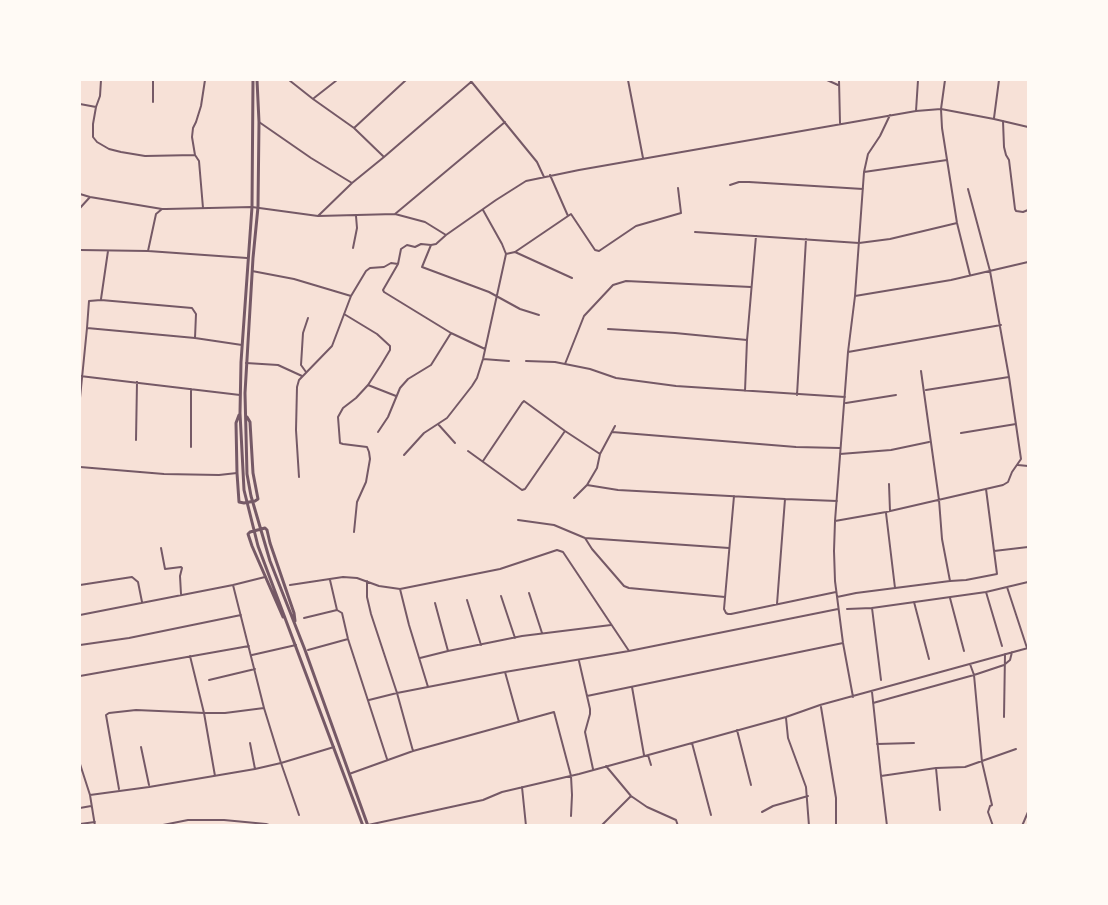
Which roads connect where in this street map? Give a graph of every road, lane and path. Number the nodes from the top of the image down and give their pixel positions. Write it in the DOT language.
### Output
graph roads {
  1 [pos="101,80"];
  2 [pos="153,80"];
  3 [pos="205,80"];
  4 [pos="255,80"];
  5 [pos="289,80"];
  6 [pos="337,80"];
  7 [pos="406,80"];
  8 [pos="628,80"];
  9 [pos="772,80"];
  10 [pos="781,80"];
  11 [pos="827,80"];
  12 [pos="839,80"];
  13 [pos="918,80"];
  14 [pos="945,80"];
  15 [pos="999,80"];
  16 [pos="470,81"];
  17 [pos="839,85"];
  18 [pos="313,99"];
  19 [pos="153,102"];
  20 [pos="80,104"];
  21 [pos="96,107"];
  22 [pos="941,109"];
  23 [pos="916,111"];
  24 [pos="890,115"];
  25 [pos="994,119"];
  26 [pos="1003,121"];
  27 [pos="259,122"];
  28 [pos="505,122"];
  29 [pos="840,123"];
  30 [pos="354,128"];
  31 [pos="1029,128"];
  32 [pos="195,155"];
  33 [pos="384,158"];
  34 [pos="643,158"];
  35 [pos="947,159"];
  36 [pos="864,172"];
  37 [pos="550,175"];
  38 [pos="544,177"];
  39 [pos="352,183"];
  40 [pos="730,184"];
  41 [pos="678,188"];
  42 [pos="863,189"];
  43 [pos="968,189"];
  44 [pos="80,194"];
  45 [pos="90,197"];
  46 [pos="252,207"];
  47 [pos="258,207"];
  48 [pos="80,208"];
  49 [pos="203,208"];
  50 [pos="162,209"];
  51 [pos="483,210"];
  52 [pos="1029,210"];
  53 [pos="395,214"];
  54 [pos="318,216"];
  55 [pos="356,216"];
  56 [pos="568,216"];
  57 [pos="957,223"];
  58 [pos="695,232"];
  59 [pos="446,235"];
  60 [pos="756,236"];
  61 [pos="806,239"];
  62 [pos="859,243"];
  63 [pos="431,245"];
  64 [pos="352,248"];
  65 [pos="80,250"];
  66 [pos="108,251"];
  67 [pos="148,251"];
  68 [pos="515,252"];
  69 [pos="506,254"];
  70 [pos="248,258"];
  71 [pos="1029,262"];
  72 [pos="398,264"];
  73 [pos="252,271"];
  74 [pos="990,271"];
  75 [pos="970,275"];
  76 [pos="572,278"];
  77 [pos="751,288"];
  78 [pos="351,296"];
  79 [pos="855,296"];
  80 [pos="497,297"];
  81 [pos="101,300"];
  82 [pos="344,314"];
  83 [pos="539,315"];
  84 [pos="308,318"];
  85 [pos="1001,325"];
  86 [pos="87,328"];
  87 [pos="608,329"];
  88 [pos="451,333"];
  89 [pos="195,338"];
  90 [pos="747,340"];
  91 [pos="242,345"];
  92 [pos="485,349"];
  93 [pos="848,352"];
  94 [pos="483,358"];
  95 [pos="509,361"];
  96 [pos="526,361"];
  97 [pos="246,363"];
  98 [pos="565,364"];
  99 [pos="921,371"];
  100 [pos="306,372"];
  101 [pos="80,376"];
  102 [pos="302,376"];
  103 [pos="1009,377"];
  104 [pos="137,382"];
  105 [pos="368,385"];
  106 [pos="191,389"];
  107 [pos="925,390"];
  108 [pos="745,391"];
  109 [pos="240,395"];
  110 [pos="797,395"];
  111 [pos="896,395"];
  112 [pos="396,396"];
  113 [pos="845,397"];
  114 [pos="80,398"];
  115 [pos="845,404"];
  116 [pos="240,413"];
  117 [pos="246,416"];
  118 [pos="438,424"];
  119 [pos="1016,424"];
  120 [pos="615,426"];
  121 [pos="565,431"];
  122 [pos="378,432"];
  123 [pos="612,432"];
  124 [pos="961,433"];
  125 [pos="136,440"];
  126 [pos="930,442"];
  127 [pos="455,443"];
  128 [pos="191,447"];
  129 [pos="840,448"];
  130 [pos="468,451"];
  131 [pos="600,454"];
  132 [pos="840,454"];
  133 [pos="404,455"];
  134 [pos="483,461"];
  135 [pos="1018,465"];
  136 [pos="1029,466"];
  137 [pos="80,467"];
  138 [pos="237,473"];
  139 [pos="299,477"];
  140 [pos="889,484"];
  141 [pos="587,485"];
  142 [pos="986,489"];
  143 [pos="734,496"];
  144 [pos="574,498"];
  145 [pos="785,500"];
  146 [pos="939,500"];
  147 [pos="837,501"];
  148 [pos="888,511"];
  149 [pos="518,520"];
  150 [pos="835,521"];
  151 [pos="354,532"];
  152 [pos="585,538"];
  153 [pos="1029,547"];
  154 [pos="161,548"];
  155 [pos="729,548"];
  156 [pos="994,551"];
  157 [pos="265,577"];
  158 [pos="330,579"];
  159 [pos="367,581"];
  160 [pos="950,581"];
  161 [pos="1029,582"];
  162 [pos="80,585"];
  163 [pos="233,585"];
  164 [pos="290,585"];
  165 [pos="1006,587"];
  166 [pos="895,588"];
  167 [pos="400,590"];
  168 [pos="836,592"];
  169 [pos="986,592"];
  170 [pos="529,594"];
  171 [pos="182,595"];
  172 [pos="501,596"];
  173 [pos="725,597"];
  174 [pos="837,597"];
  175 [pos="950,598"];
  176 [pos="467,600"];
  177 [pos="142,602"];
  178 [pos="914,602"];
  179 [pos="435,603"];
  180 [pos="777,604"];
  181 [pos="872,608"];
  182 [pos="838,609"];
  183 [pos="846,609"];
  184 [pos="337,610"];
  185 [pos="80,615"];
  186 [pos="241,615"];
  187 [pos="304,618"];
  188 [pos="294,623"];
  189 [pos="287,624"];
  190 [pos="612,625"];
  191 [pos="542,633"];
  192 [pos="514,638"];
  193 [pos="348,639"];
  194 [pos="843,643"];
  195 [pos="80,645"];
  196 [pos="296,645"];
  197 [pos="481,645"];
  198 [pos="249,646"];
  199 [pos="1002,646"];
  200 [pos="1028,648"];
  201 [pos="308,650"];
  202 [pos="448,651"];
  203 [pos="629,651"];
  204 [pos="964,651"];
  205 [pos="1012,652"];
  206 [pos="1005,654"];
  207 [pos="251,655"];
  208 [pos="190,656"];
  209 [pos="420,658"];
  210 [pos="929,659"];
  211 [pos="579,660"];
  212 [pos="970,664"];
  213 [pos="1004,665"];
  214 [pos="255,669"];
  215 [pos="505,672"];
  216 [pos="974,675"];
  217 [pos="80,676"];
  218 [pos="209,680"];
  219 [pos="881,680"];
  220 [pos="428,687"];
  221 [pos="632,687"];
  222 [pos="872,692"];
  223 [pos="397,693"];
  224 [pos="587,696"];
  225 [pos="853,697"];
  226 [pos="369,700"];
  227 [pos="873,704"];
  228 [pos="820,705"];
  229 [pos="264,708"];
  230 [pos="204,713"];
  231 [pos="786,717"];
  232 [pos="1004,717"];
  233 [pos="519,722"];
  234 [pos="737,730"];
  235 [pos="250,743"];
  236 [pos="693,743"];
  237 [pos="914,743"];
  238 [pos="878,744"];
  239 [pos="141,747"];
  240 [pos="334,747"];
  241 [pos="1016,749"];
  242 [pos="413,751"];
  243 [pos="646,755"];
  244 [pos="387,759"];
  245 [pos="982,762"];
  246 [pos="281,763"];
  247 [pos="80,764"];
  248 [pos="651,765"];
  249 [pos="606,766"];
  250 [pos="936,768"];
  251 [pos="255,769"];
  252 [pos="593,769"];
  253 [pos="349,774"];
  254 [pos="215,776"];
  255 [pos="571,776"];
  256 [pos="880,776"];
  257 [pos="82,778"];
  258 [pos="751,785"];
  259 [pos="149,786"];
  260 [pos="522,787"];
  261 [pos="120,790"];
  262 [pos="90,795"];
  263 [pos="632,796"];
  264 [pos="808,796"];
  265 [pos="92,806"];
  266 [pos="80,808"];
  267 [pos="940,810"];
  268 [pos="762,812"];
  269 [pos="1029,813"];
  270 [pos="299,815"];
  271 [pos="711,815"];
  272 [pos="571,816"];
  273 [pos="80,824"];
  274 [pos="95,824"];
  275 [pos="158,825"];
  276 [pos="272,825"];
  277 [pos="363,825"];
  278 [pos="368,825"];
  279 [pos="526,825"];
  280 [pos="601,825"];
  281 [pos="678,825"];
  282 [pos="809,825"];
  283 [pos="836,825"];
  284 [pos="888,825"];
  285 [pos="993,825"];
  286 [pos="1022,825"];
  1 -- 21 [label="street"];
  2 -- 19 [label="street"];
  3 -- 32 [label="street"];
  4 -- 27 [label="street"];
  4 -- 46 [label="street"];
  5 -- 18 [label="street"];
  6 -- 18 [label="street"];
  7 -- 30 [label="street"];
  8 -- 34 [label="street"];
  9 -- 10 [label="street"];
  11 -- 17 [label="street"];
  12 -- 17 [label="street"];
  13 -- 23 [label="street"];
  14 -- 22 [label="street"];
  15 -- 25 [label="street"];
  16 -- 28 [label="street"];
  16 -- 33 [label="street"];
  17 -- 29 [label="street"];
  18 -- 30 [label="street"];
  20 -- 21 [label="street"];
  21 -- 32 [label="street"];
  22 -- 23 [label="street"];
  22 -- 25 [label="street"];
  22 -- 35 [label="street"];
  23 -- 24 [label="street"];
  24 -- 29 [label="street"];
  24 -- 36 [label="street"];
  25 -- 26 [label="street"];
  26 -- 31 [label="street"];
  26 -- 52 [label="street"];
  27 -- 39 [label="street"];
  27 -- 47 [label="street"];
  28 -- 38 [label="street"];
  28 -- 53 [label="street"];
  29 -- 34 [label="street"];
  30 -- 33 [label="street"];
  32 -- 49 [label="street"];
  33 -- 39 [label="street"];
  34 -- 37 [label="street"];
  35 -- 36 [label="street"];
  35 -- 57 [label="street"];
  36 -- 42 [label="street"];
  37 -- 38 [label="street"];
  37 -- 56 [label="street"];
  38 -- 51 [label="street"];
  39 -- 54 [label="street"];
  40 -- 42 [label="street"];
  41 -- 56 [label="street"];
  42 -- 62 [label="street"];
  43 -- 74 [label="street"];
  44 -- 45 [label="street"];
  45 -- 48 [label="street"];
  45 -- 50 [label="street"];
  46 -- 47 [label="street"];
  46 -- 49 [label="street"];
  46 -- 70 [label="street"];
  47 -- 54 [label="street"];
  47 -- 73 [label="street"];
  49 -- 50 [label="street"];
  50 -- 67 [label="street"];
  51 -- 59 [label="street"];
  51 -- 69 [label="street"];
  53 -- 55 [label="street"];
  53 -- 59 [label="street"];
  54 -- 55 [label="street"];
  55 -- 64 [label="street"];
  56 -- 68 [label="street"];
  57 -- 62 [label="street"];
  57 -- 75 [label="street"];
  58 -- 60 [label="street"];
  59 -- 63 [label="street"];
  60 -- 61 [label="street"];
  60 -- 77 [label="street"];
  61 -- 62 [label="street"];
  61 -- 110 [label="street"];
  62 -- 79 [label="street"];
  63 -- 72 [label="street"];
  63 -- 80 [label="street"];
  65 -- 66 [label="street"];
  66 -- 67 [label="street"];
  66 -- 81 [label="street"];
  67 -- 70 [label="street"];
  68 -- 69 [label="street"];
  68 -- 76 [label="street"];
  69 -- 80 [label="street"];
  70 -- 91 [label="street"];
  71 -- 74 [label="street"];
  72 -- 78 [label="street"];
  72 -- 88 [label="street"];
  73 -- 78 [label="street"];
  73 -- 97 [label="street"];
  74 -- 75 [label="street"];
  74 -- 85 [label="street"];
  75 -- 79 [label="street"];
  77 -- 90 [label="street"];
  77 -- 98 [label="street"];
  78 -- 82 [label="street"];
  79 -- 93 [label="street"];
  80 -- 83 [label="street"];
  80 -- 92 [label="street"];
  81 -- 86 [label="street"];
  81 -- 89 [label="street"];
  82 -- 100 [label="street"];
  82 -- 105 [label="street"];
  84 -- 100 [label="street"];
  85 -- 93 [label="street"];
  85 -- 103 [label="street"];
  86 -- 89 [label="street"];
  86 -- 101 [label="street"];
  87 -- 90 [label="street"];
  88 -- 92 [label="street"];
  88 -- 112 [label="street"];
  89 -- 91 [label="street"];
  90 -- 108 [label="street"];
  91 -- 109 [label="street"];
  92 -- 94 [label="street"];
  93 -- 113 [label="street"];
  94 -- 95 [label="street"];
  94 -- 118 [label="street"];
  96 -- 98 [label="street"];
  97 -- 102 [label="street"];
  97 -- 117 [label="street"];
  98 -- 108 [label="street"];
  99 -- 107 [label="street"];
  100 -- 102 [label="street"];
  101 -- 104 [label="street"];
  101 -- 114 [label="street"];
  102 -- 139 [label="street"];
  103 -- 107 [label="street"];
  103 -- 119 [label="street"];
  104 -- 106 [label="street"];
  104 -- 125 [label="street"];
  105 -- 112 [label="street"];
  105 -- 151 [label="street"];
  106 -- 109 [label="street"];
  106 -- 128 [label="street"];
  107 -- 126 [label="street"];
  108 -- 110 [label="street"];
  109 -- 116 [label="street"];
  110 -- 113 [label="street"];
  111 -- 115 [label="street"];
  112 -- 122 [label="street"];
  113 -- 115 [label="street"];
  115 -- 129 [label="street"];
  116 -- 138 [label="street"];
  116 -- 189 [label="street"];
  117 -- 138 [label="street"];
  117 -- 188 [label="street"];
  118 -- 127 [label="street"];
  118 -- 133 [label="street"];
  119 -- 124 [label="street"];
  119 -- 135 [label="street"];
  120 -- 123 [label="street"];
  121 -- 131 [label="street"];
  121 -- 134 [label="street"];
  121 -- 134 [label="street"];
  123 -- 129 [label="street"];
  123 -- 131 [label="street"];
  126 -- 132 [label="street"];
  126 -- 146 [label="street"];
  129 -- 132 [label="street"];
  130 -- 134 [label="street"];
  131 -- 141 [label="street"];
  132 -- 147 [label="street"];
  135 -- 136 [label="street"];
  135 -- 142 [label="street"];
  137 -- 138 [label="street"];
  140 -- 148 [label="street"];
  141 -- 143 [label="street"];
  141 -- 144 [label="street"];
  142 -- 146 [label="street"];
  142 -- 156 [label="street"];
  143 -- 145 [label="street"];
  143 -- 155 [label="street"];
  145 -- 147 [label="street"];
  145 -- 180 [label="street"];
  146 -- 148 [label="street"];
  146 -- 160 [label="street"];
  147 -- 150 [label="street"];
  148 -- 150 [label="street"];
  148 -- 166 [label="street"];
  149 -- 152 [label="street"];
  150 -- 168 [label="street"];
  152 -- 155 [label="street"];
  152 -- 173 [label="street"];
  153 -- 156 [label="street"];
  154 -- 171 [label="street"];
  155 -- 173 [label="street"];
  156 -- 160 [label="street"];
  157 -- 163 [label="street"];
  157 -- 188 [label="street"];
  157 -- 189 [label="street"];
  158 -- 159 [label="street"];
  158 -- 164 [label="street"];
  158 -- 184 [label="street"];
  159 -- 167 [label="street"];
  159 -- 223 [label="street"];
  160 -- 166 [label="street"];
  161 -- 165 [label="street"];
  162 -- 177 [label="street"];
  163 -- 171 [label="street"];
  163 -- 186 [label="street"];
  165 -- 169 [label="street"];
  165 -- 200 [label="street"];
  166 -- 174 [label="street"];
  167 -- 190 [label="street"];
  167 -- 209 [label="street"];
  168 -- 174 [label="street"];
  168 -- 180 [label="street"];
  169 -- 175 [label="street"];
  169 -- 199 [label="street"];
  170 -- 191 [label="street"];
  171 -- 177 [label="street"];
  172 -- 192 [label="street"];
  173 -- 180 [label="street"];
  174 -- 182 [label="street"];
  175 -- 178 [label="street"];
  175 -- 204 [label="street"];
  176 -- 197 [label="street"];
  177 -- 185 [label="street"];
  178 -- 181 [label="street"];
  178 -- 210 [label="street"];
  179 -- 202 [label="street"];
  181 -- 183 [label="street"];
  181 -- 219 [label="street"];
  182 -- 194 [label="street"];
  182 -- 203 [label="street"];
  184 -- 187 [label="street"];
  184 -- 193 [label="street"];
  186 -- 195 [label="street"];
  186 -- 198 [label="street"];
  188 -- 253 [label="street"];
  189 -- 196 [label="street"];
  190 -- 191 [label="street"];
  190 -- 203 [label="street"];
  191 -- 192 [label="street"];
  192 -- 197 [label="street"];
  193 -- 201 [label="street"];
  193 -- 226 [label="street"];
  194 -- 221 [label="street"];
  194 -- 225 [label="street"];
  196 -- 207 [label="street"];
  196 -- 240 [label="street"];
  197 -- 202 [label="street"];
  198 -- 207 [label="street"];
  198 -- 208 [label="street"];
  200 -- 205 [label="street"];
  202 -- 209 [label="street"];
  203 -- 211 [label="street"];
  205 -- 206 [label="street"];
  205 -- 213 [label="street"];
  206 -- 212 [label="street"];
  206 -- 213 [label="street"];
  207 -- 214 [label="street"];
  208 -- 217 [label="street"];
  208 -- 230 [label="street"];
  209 -- 220 [label="street"];
  211 -- 215 [label="street"];
  211 -- 224 [label="street"];
  212 -- 216 [label="street"];
  212 -- 222 [label="street"];
  213 -- 216 [label="street"];
  213 -- 232 [label="street"];
  214 -- 218 [label="street"];
  214 -- 229 [label="street"];
  215 -- 220 [label="street"];
  215 -- 233 [label="street"];
  216 -- 227 [label="street"];
  216 -- 245 [label="street"];
  220 -- 223 [label="street"];
  221 -- 224 [label="street"];
  221 -- 243 [label="street"];
  222 -- 225 [label="street"];
  222 -- 227 [label="street"];
  223 -- 226 [label="street"];
  223 -- 242 [label="street"];
  224 -- 252 [label="street"];
  225 -- 228 [label="street"];
  226 -- 244 [label="street"];
  227 -- 238 [label="street"];
  228 -- 231 [label="street"];
  228 -- 283 [label="street"];
  229 -- 230 [label="street"];
  229 -- 246 [label="street"];
  230 -- 254 [label="street"];
  230 -- 261 [label="street"];
  231 -- 234 [label="street"];
  231 -- 264 [label="street"];
  233 -- 242 [label="street"];
  233 -- 255 [label="street"];
  234 -- 236 [label="street"];
  234 -- 258 [label="street"];
  235 -- 251 [label="street"];
  236 -- 243 [label="street"];
  236 -- 271 [label="street"];
  237 -- 238 [label="street"];
  238 -- 256 [label="street"];
  239 -- 259 [label="street"];
  240 -- 246 [label="street"];
  240 -- 277 [label="street"];
  241 -- 245 [label="street"];
  242 -- 244 [label="street"];
  243 -- 248 [label="street"];
  243 -- 249 [label="street"];
  244 -- 253 [label="street"];
  245 -- 250 [label="street"];
  245 -- 285 [label="street"];
  246 -- 251 [label="street"];
  246 -- 270 [label="street"];
  247 -- 257 [label="street"];
  249 -- 252 [label="street"];
  249 -- 263 [label="street"];
  250 -- 256 [label="street"];
  250 -- 267 [label="street"];
  251 -- 254 [label="street"];
  252 -- 255 [label="street"];
  253 -- 278 [label="street"];
  254 -- 259 [label="street"];
  255 -- 260 [label="street"];
  255 -- 272 [label="street"];
  256 -- 284 [label="street"];
  257 -- 262 [label="street"];
  259 -- 261 [label="street"];
  260 -- 278 [label="street"];
  260 -- 279 [label="street"];
  261 -- 262 [label="street"];
  262 -- 265 [label="street"];
  263 -- 280 [label="street"];
  263 -- 281 [label="street"];
  264 -- 268 [label="street"];
  264 -- 282 [label="street"];
  265 -- 266 [label="street"];
  265 -- 274 [label="street"];
  269 -- 286 [label="street"];
  273 -- 274 [label="street"];
  275 -- 276 [label="street"];
}
